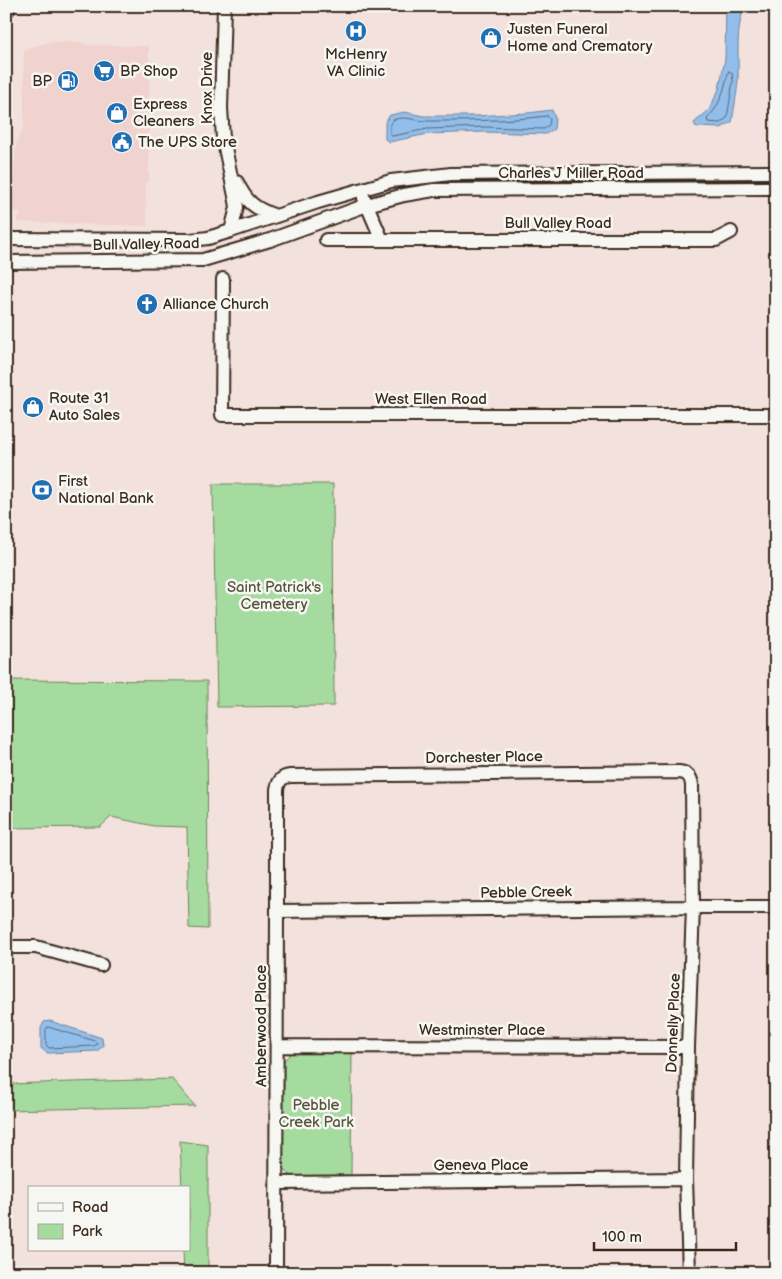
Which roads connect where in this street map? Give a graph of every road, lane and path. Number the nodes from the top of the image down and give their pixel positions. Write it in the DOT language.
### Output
graph roads {
  1 [pos="224,6"];
  2 [pos="230,168"];
  3 [pos="776,172"];
  4 [pos="776,188"];
  5 [pos="360,189"];
  6 [pos="368,205"];
  7 [pos="276,216"];
  8 [pos="231,231"];
  9 [pos="731,232"];
  10 [pos="6,239"];
  11 [pos="326,240"];
  12 [pos="382,240"];
  13 [pos="6,262"];
  14 [pos="223,279"];
  15 [pos="776,415"];
  16 [pos="689,776"];
  17 [pos="280,779"];
  18 [pos="693,907"];
  19 [pos="776,908"];
  20 [pos="278,911"];
  21 [pos="6,947"];
  22 [pos="100,965"];
  23 [pos="277,1046"];
  24 [pos="688,1047"];
  25 [pos="686,1179"];
  26 [pos="277,1183"];
  27 [pos="276,1273"];
  28 [pos="689,1273"];
  1 -- 2 [label="street, Knox Drive"];
  2 -- 7 [label="street, Knox Drive"];
  2 -- 8 [label="street, Knox Drive"];
  3 -- 5 [label="street, Bull Valley Road"];
  4 -- 6 [label="street, Charles J Miller Road"];
  5 -- 6 [label="street"];
  5 -- 7 [label="street, Bull Valley Road"];
  6 -- 12 [label="street"];
  6 -- 13 [label="street, Bull Valley Road"];
  7 -- 8 [label="street, Bull Valley Road"];
  8 -- 10 [label="street, Bull Valley Road"];
  9 -- 12 [label="street, Bull Valley Road"];
  11 -- 12 [label="street, Bull Valley Road"];
  14 -- 15 [label="street, West Ellen Road"];
  16 -- 17 [label="street, Dorchester Place"];
  16 -- 18 [label="street, Donnelly Place"];
  17 -- 20 [label="street, Amberwood Place"];
  18 -- 19 [label="street, Pebble Creek"];
  18 -- 20 [label="street, Pebble Creek"];
  18 -- 24 [label="street, Donnelly Place"];
  20 -- 23 [label="street, Amberwood Place"];
  21 -- 22 [label="street"];
  23 -- 24 [label="street, Westminster Place"];
  23 -- 26 [label="street, Amberwood Place"];
  24 -- 25 [label="street, Donnelly Place"];
  25 -- 26 [label="street, Geneva Place"];
  25 -- 28 [label="street, Donnelly Place"];
  26 -- 27 [label="street, Amberwood Place"];
}
